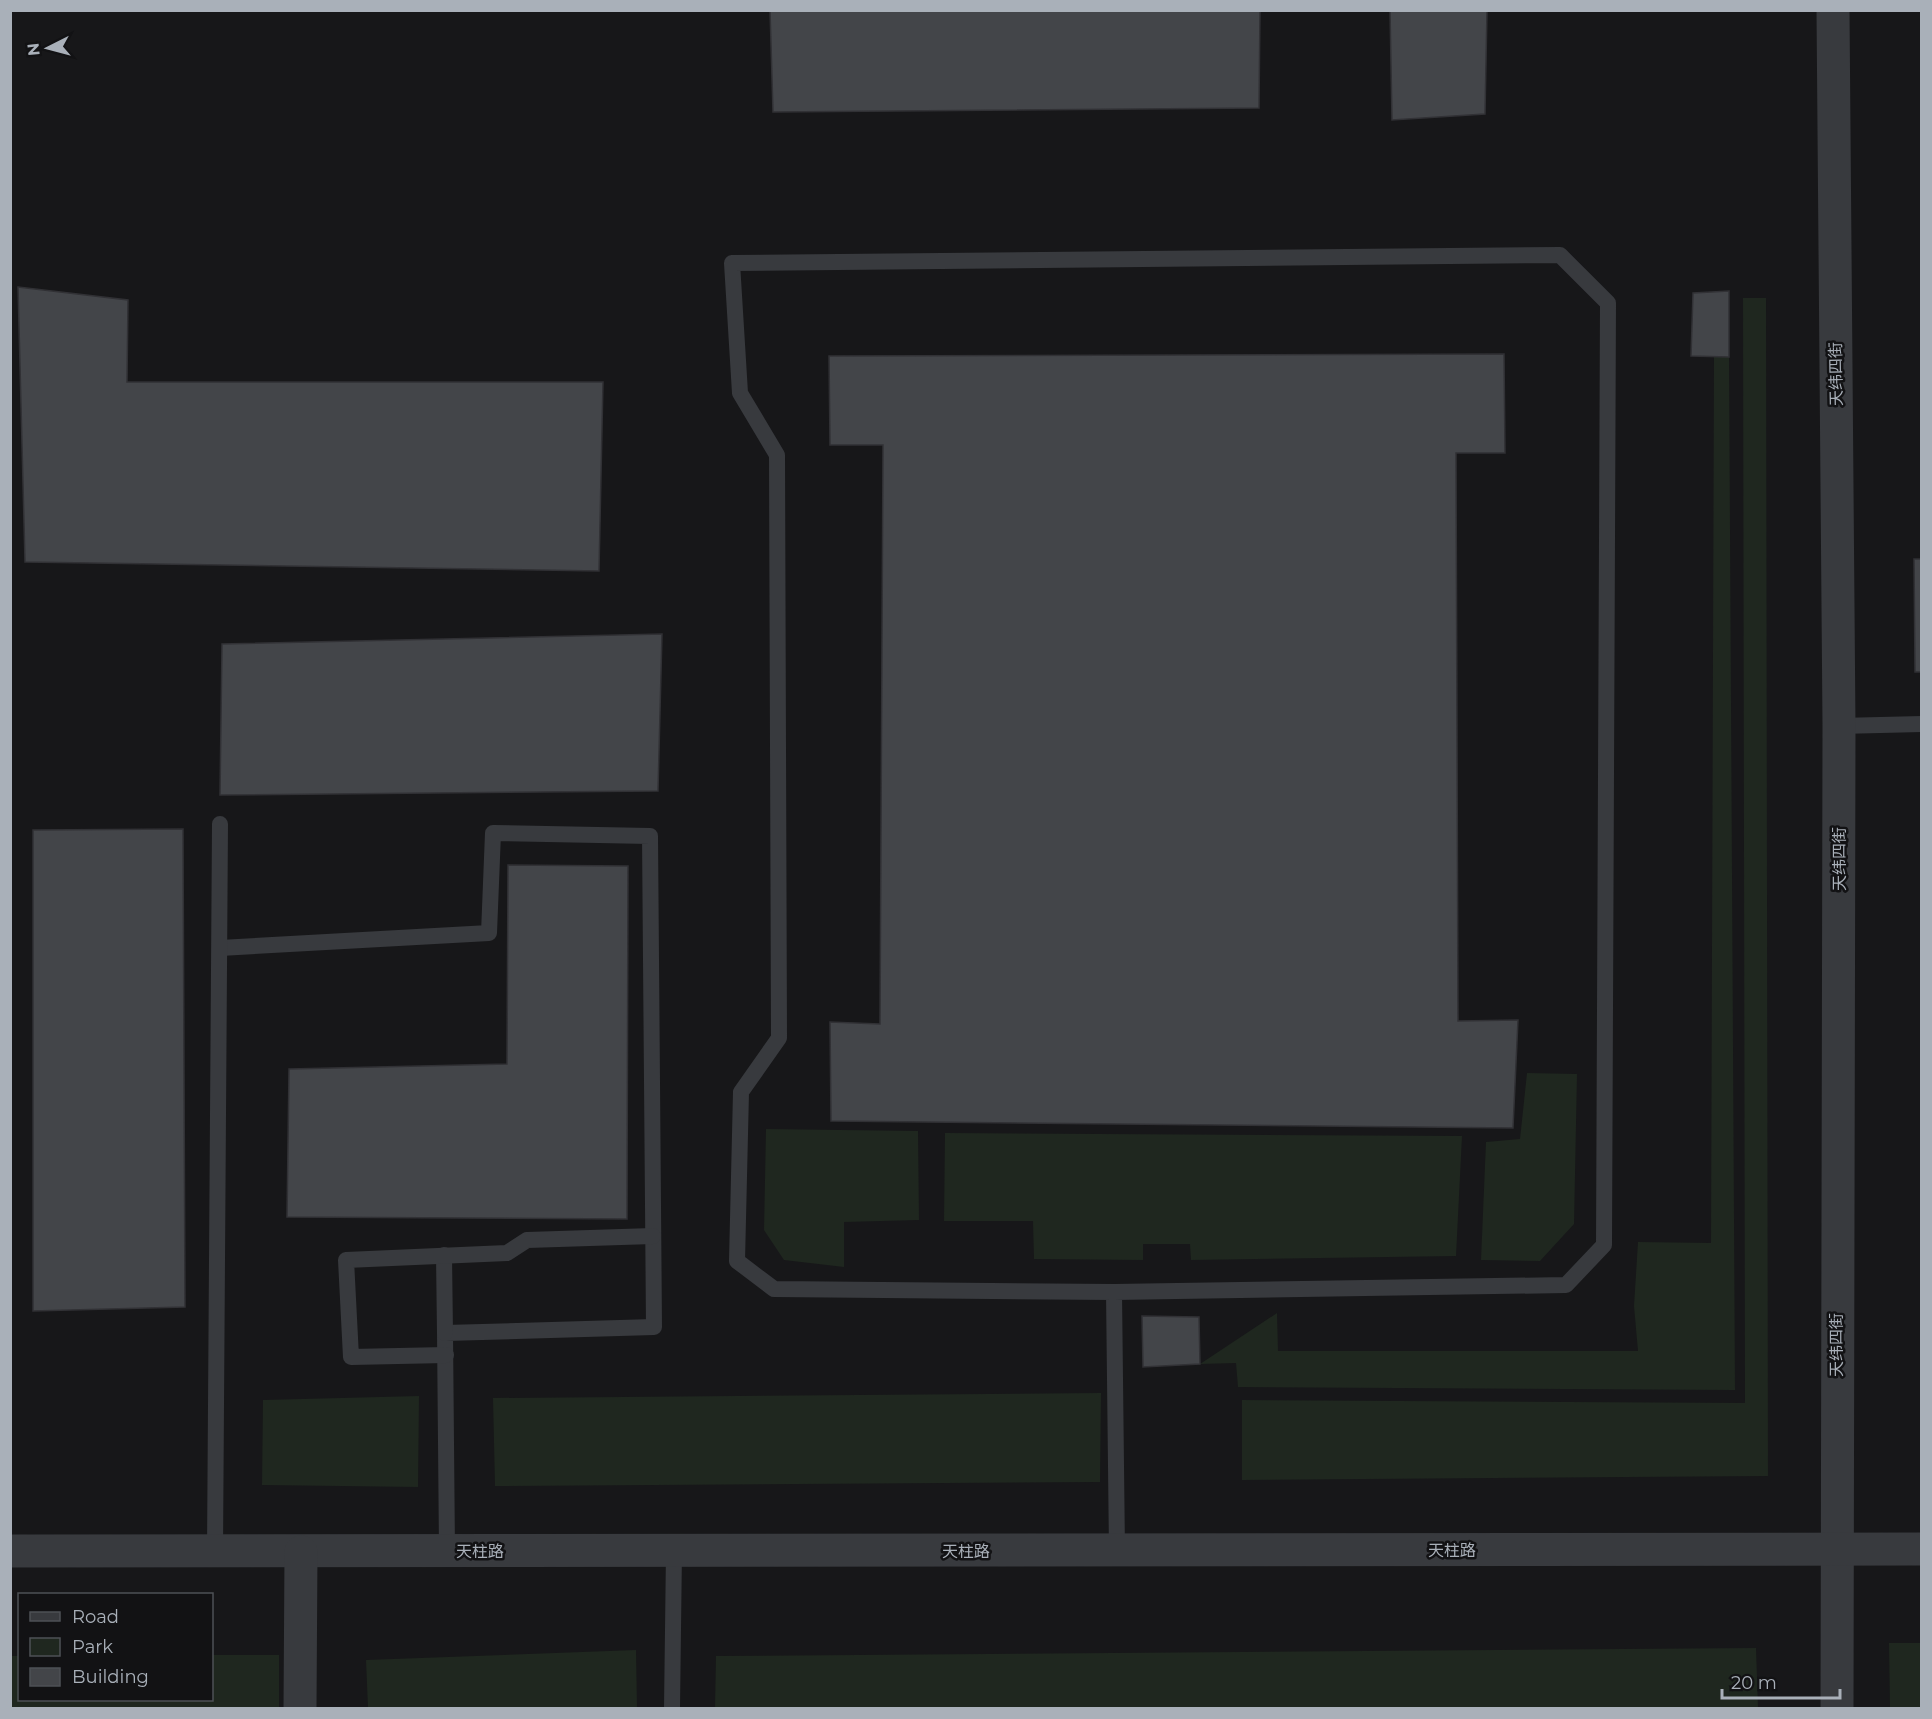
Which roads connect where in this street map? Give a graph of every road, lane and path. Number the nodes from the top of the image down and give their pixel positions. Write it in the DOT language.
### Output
graph roads {
  1 [pos="1833,10"];
  2 [pos="1922,724"];
  3 [pos="1839,726"];
  4 [pos="220,824"];
  5 [pos="220,948"];
  6 [pos="653,1236"];
  7 [pos="444,1255"];
  8 [pos="1114,1292"];
  9 [pos="445,1333"];
  10 [pos="446,1355"];
  11 [pos="1835,1549"];
  12 [pos="1922,1549"];
  13 [pos="10,1551"];
  14 [pos="215,1551"];
  15 [pos="447,1551"];
  16 [pos="674,1551"];
  17 [pos="301,1552"];
  18 [pos="1117,1552"];
  19 [pos="300,1708"];
  20 [pos="672,1708"];
  21 [pos="1837,1708"];
  1 -- 3 [label="street, 天纬四街"];
  2 -- 3 [label="lane"];
  3 -- 11 [label="street, 天纬四街"];
  4 -- 5 [label="lane"];
  5 -- 6 [label="lane"];
  5 -- 14 [label="lane"];
  6 -- 7 [label="lane"];
  6 -- 9 [label="lane"];
  7 -- 9 [label="lane"];
  7 -- 10 [label="lane"];
  8 -- 8 [label="lane"];
  8 -- 18 [label="lane"];
  9 -- 10 [label="lane"];
  10 -- 15 [label="lane"];
  11 -- 12 [label="street, 天柱路"];
  11 -- 18 [label="street, 天柱路"];
  11 -- 21 [label="street, 天纬四街"];
  13 -- 14 [label="street, 天柱路"];
  14 -- 17 [label="street, 天柱路"];
  15 -- 16 [label="street, 天柱路"];
  15 -- 17 [label="street, 天柱路"];
  16 -- 18 [label="street, 天柱路"];
  16 -- 20 [label="lane"];
  17 -- 19 [label="street"];
}
